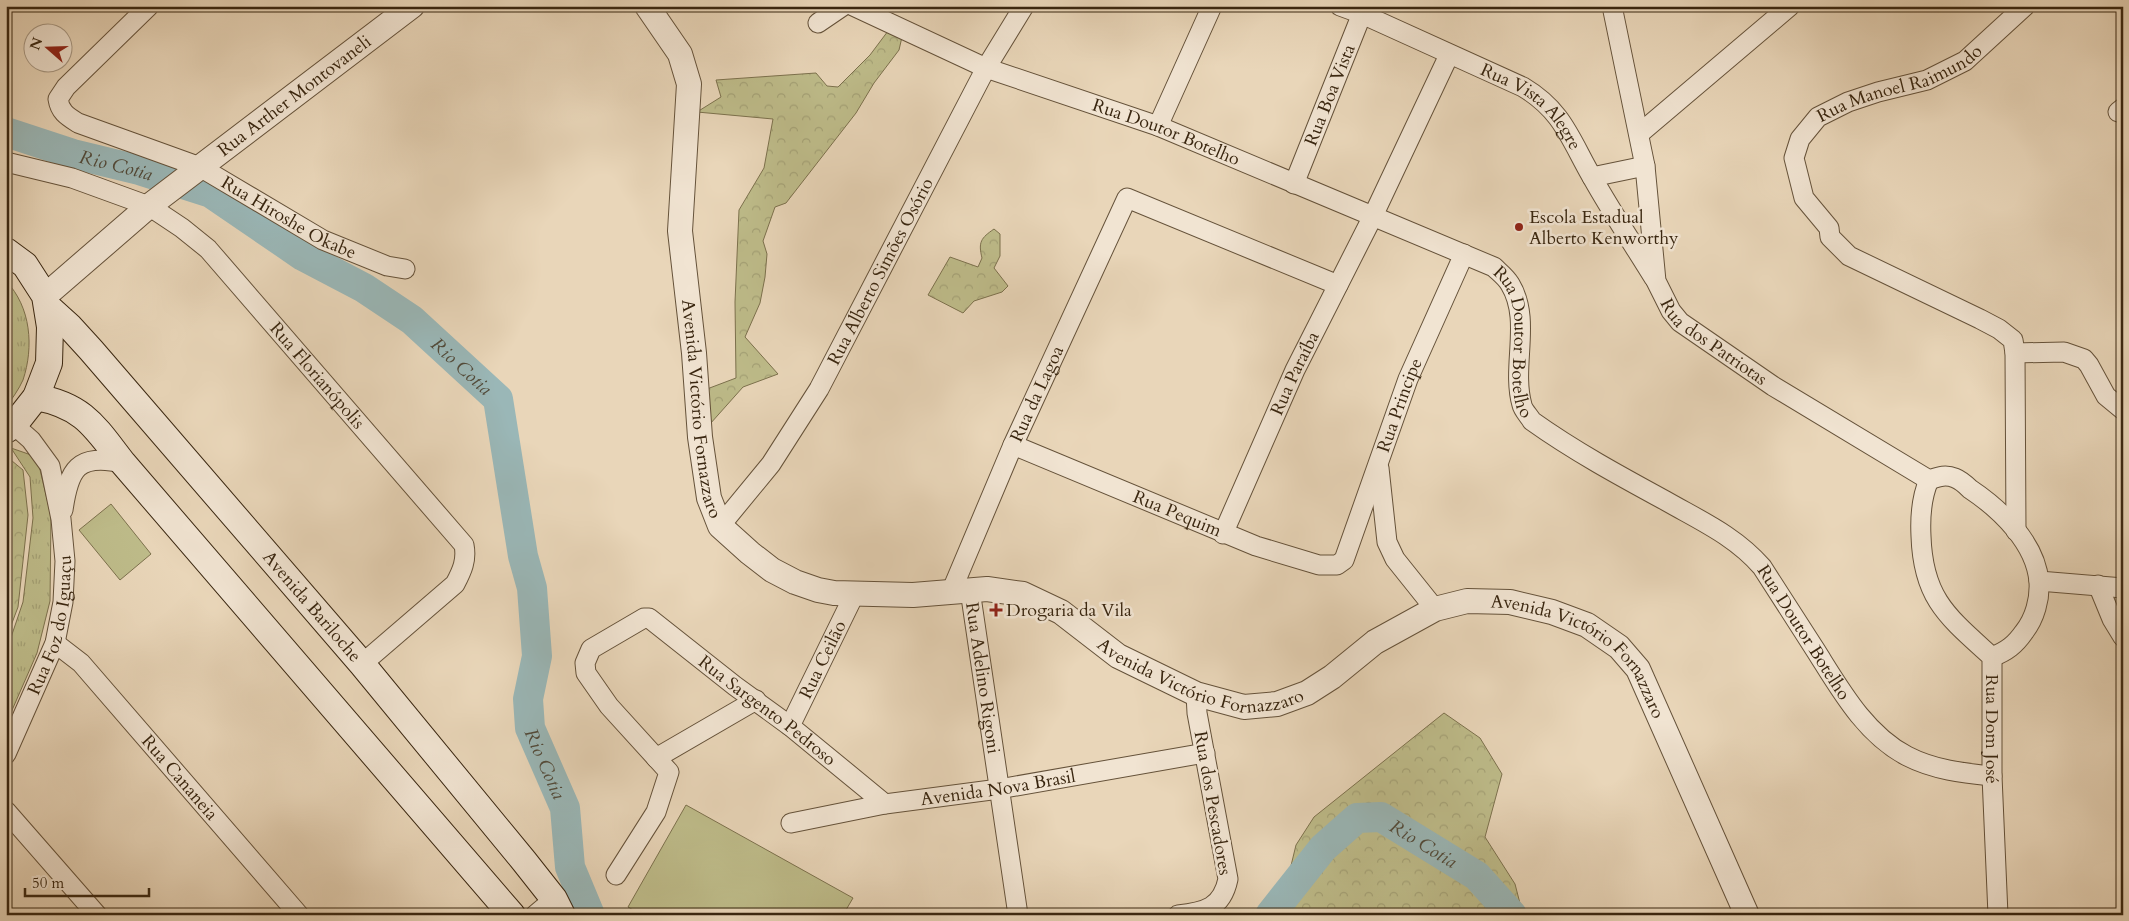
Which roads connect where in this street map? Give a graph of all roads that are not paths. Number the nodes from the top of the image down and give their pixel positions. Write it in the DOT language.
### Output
graph roads {
  1 [pos="149,6"];
  2 [pos="412,6"];
  3 [pos="648,6"];
  4 [pos="843,6"];
  5 [pos="853,6"];
  6 [pos="1024,6"];
  7 [pos="1212,6"];
  8 [pos="1340,6"];
  9 [pos="1612,6"];
  10 [pos="1790,6"];
  11 [pos="2025,6"];
  12 [pos="1364,10"];
  13 [pos="818,23"];
  14 [pos="1449,55"];
  15 [pos="986,68"];
  16 [pos="1158,126"];
  17 [pos="1639,134"];
  18 [pos="6,162"];
  19 [pos="1645,166"];
  20 [pos="198,169"];
  21 [pos="1592,177"];
  22 [pos="1294,184"];
  23 [pos="149,206"];
  24 [pos="1372,216"];
  25 [pos="6,251"];
  26 [pos="1464,254"];
  27 [pos="405,269"];
  28 [pos="1656,281"];
  29 [pos="1338,285"];
  30 [pos="47,302"];
  31 [pos="2015,353"];
  32 [pos="36,397"];
  33 [pos="2123,410"];
  34 [pos="10,428"];
  35 [pos="1013,445"];
  36 [pos="1379,461"];
  37 [pos="122,463"];
  38 [pos="1929,480"];
  39 [pos="61,519"];
  40 [pos="720,526"];
  41 [pos="2016,531"];
  42 [pos="1223,534"];
  43 [pos="1344,560"];
  44 [pos="2039,581"];
  45 [pos="2098,585"];
  46 [pos="2123,588"];
  47 [pos="960,591"];
  48 [pos="855,594"];
  49 [pos="1435,609"];
  50 [pos="2123,637"];
  51 [pos="55,643"];
  52 [pos="1992,656"];
  53 [pos="362,664"];
  54 [pos="1196,694"];
  55 [pos="756,700"];
  56 [pos="790,726"];
  57 [pos="1204,753"];
  58 [pos="6,754"];
  59 [pos="656,758"];
  60 [pos="1992,776"];
  61 [pos="1000,789"];
  62 [pos="885,804"];
  63 [pos="6,811"];
  64 [pos="791,823"];
  65 [pos="616,875"];
  66 [pos="550,910"];
  67 [pos="97,915"];
  68 [pos="299,915"];
  69 [pos="512,915"];
  70 [pos="1018,915"];
  71 [pos="1178,915"];
  72 [pos="1747,915"];
  73 [pos="1998,915"];
  1 -- 20 [label="street, Rua Hiroshe Okabe"];
  2 -- 20 [label="street, Rua Arther Montovaneli"];
  3 -- 40 [label="street, Avenida Victório Fornazzaro"];
  4 -- 13 [label="street"];
  5 -- 15 [label="street, Rua Doutor Botelho"];
  6 -- 15 [label="street, Rua Alberto Simões Osório"];
  7 -- 16 [label="street"];
  8 -- 12 [label="street, Rua Vista Alegre"];
  9 -- 17 [label="street, Rua dos Patriotas"];
  10 -- 17 [label="street"];
  11 -- 31 [label="street, Rua Manoel Raimundo"];
  12 -- 14 [label="street, Rua Vista Alegre"];
  12 -- 22 [label="street, Rua Boa Vista"];
  14 -- 21 [label="street, Rua Vista Alegre"];
  14 -- 24 [label="street, Rua Paraíba"];
  15 -- 16 [label="street, Rua Doutor Botelho"];
  15 -- 40 [label="street, Rua Alberto Simões Osório"];
  16 -- 22 [label="street, Rua Doutor Botelho"];
  17 -- 19 [label="street, Rua dos Patriotas"];
  18 -- 23 [label="street, Rua Florianópolis"];
  19 -- 21 [label="street"];
  19 -- 28 [label="street, Rua dos Patriotas"];
  20 -- 23 [label="street, Rua Arther Montovaneli"];
  20 -- 27 [label="street, Rua Hiroshe Okabe"];
  21 -- 28 [label="street, Rua Vista Alegre"];
  22 -- 24 [label="street, Rua Doutor Botelho"];
  23 -- 30 [label="street, Rua Arther Montovaneli"];
  23 -- 53 [label="street, Rua Florianópolis"];
  24 -- 26 [label="street, Rua Doutor Botelho"];
  24 -- 29 [label="street, Rua Paraíba"];
  25 -- 30 [label="main road, Avenida Bariloche"];
  26 -- 36 [label="street, Rua Principe"];
  26 -- 60 [label="street, Rua Doutor Botelho"];
  28 -- 38 [label="street, Rua dos Patriotas"];
  29 -- 35 [label="street, Rua da Lagoa"];
  29 -- 42 [label="street, Rua Paraíba"];
  30 -- 32 [label="main road"];
  30 -- 53 [label="main road, Avenida Bariloche"];
  31 -- 33 [label="street"];
  31 -- 41 [label="street"];
  32 -- 34 [label="main road"];
  32 -- 37 [label="main road"];
  34 -- 39 [label="street, Rua Foz do Iguaçu"];
  35 -- 42 [label="street, Rua Pequim"];
  35 -- 47 [label="street, Rua da Lagoa"];
  36 -- 43 [label="street, Rua Principe"];
  36 -- 49 [label="street"];
  37 -- 39 [label="street, Rua Foz do Iguaçu"];
  37 -- 69 [label="main road"];
  38 -- 41 [label="street"];
  38 -- 52 [label="street, Rua Dom José"];
  39 -- 51 [label="street, Rua Foz do Iguaçu"];
  40 -- 48 [label="street, Avenida Victório Fornazzaro"];
  41 -- 44 [label="street"];
  42 -- 43 [label="street, Rua Pequim"];
  44 -- 45 [label="street"];
  44 -- 52 [label="street"];
  45 -- 46 [label="street"];
  45 -- 50 [label="street"];
  47 -- 48 [label="street, Avenida Victório Fornazzaro"];
  47 -- 54 [label="street, Avenida Victório Fornazzaro"];
  47 -- 61 [label="street, Rua Adelino Rigoni"];
  48 -- 56 [label="street, Rua Ceilão"];
  49 -- 54 [label="street, Avenida Victório Fornazzaro"];
  49 -- 72 [label="street, Avenida Victório Fornazzaro"];
  51 -- 58 [label="street, Rua Foz do Iguaçu"];
  51 -- 68 [label="street, Rua Cananeia"];
  52 -- 60 [label="street, Rua Dom José"];
  53 -- 66 [label="main road, Avenida Bariloche"];
  54 -- 57 [label="street, Rua dos Pescadores"];
  55 -- 56 [label="street, Rua Sargento Pedroso"];
  55 -- 59 [label="street"];
  55 -- 59 [label="street, Rua Sargento Pedroso"];
  56 -- 62 [label="street, Rua Sargento Pedroso"];
  57 -- 61 [label="street, Avenida Nova Brasil"];
  57 -- 71 [label="street, Rua dos Pescadores"];
  59 -- 65 [label="street"];
  60 -- 73 [label="street, Rua Dom José"];
  61 -- 62 [label="street, Avenida Nova Brasil"];
  61 -- 70 [label="street, Rua Adelino Rigoni"];
  62 -- 64 [label="street, Avenida Nova Brasil"];
  63 -- 67 [label="street"];
}
